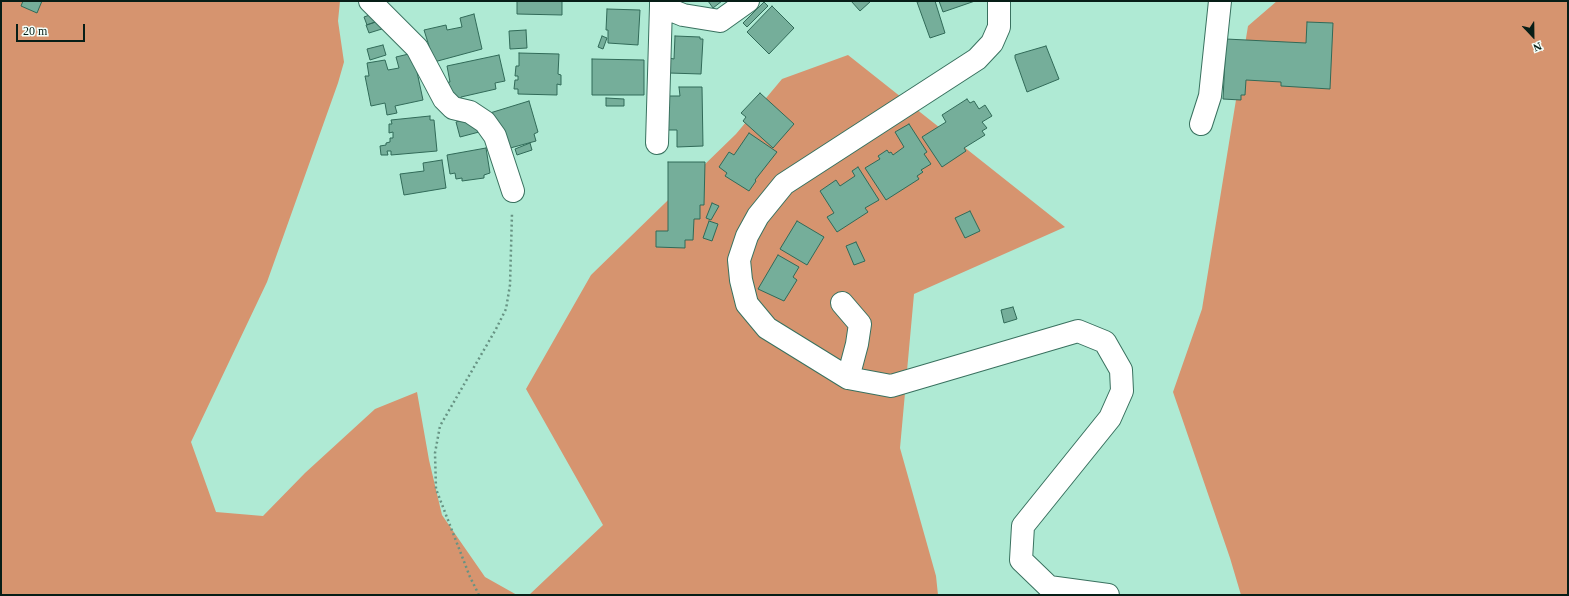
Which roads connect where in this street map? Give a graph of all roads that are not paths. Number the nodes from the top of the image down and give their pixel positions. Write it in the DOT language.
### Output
graph roads {
  1 [pos="370,1"];
  2 [pos="748,1"];
  3 [pos="999,1"];
  4 [pos="1220,1"];
  5 [pos="661,3"];
  6 [pos="1201,124"];
  7 [pos="657,143"];
  8 [pos="513,191"];
  9 [pos="842,303"];
  10 [pos="848,378"];
  11 [pos="1108,595"];
  1 -- 8 [label="street"];
  2 -- 5 [label="street"];
  3 -- 10 [label="street"];
  4 -- 6 [label="street"];
  5 -- 7 [label="street"];
  9 -- 10 [label="street"];
  10 -- 11 [label="street"];
}
